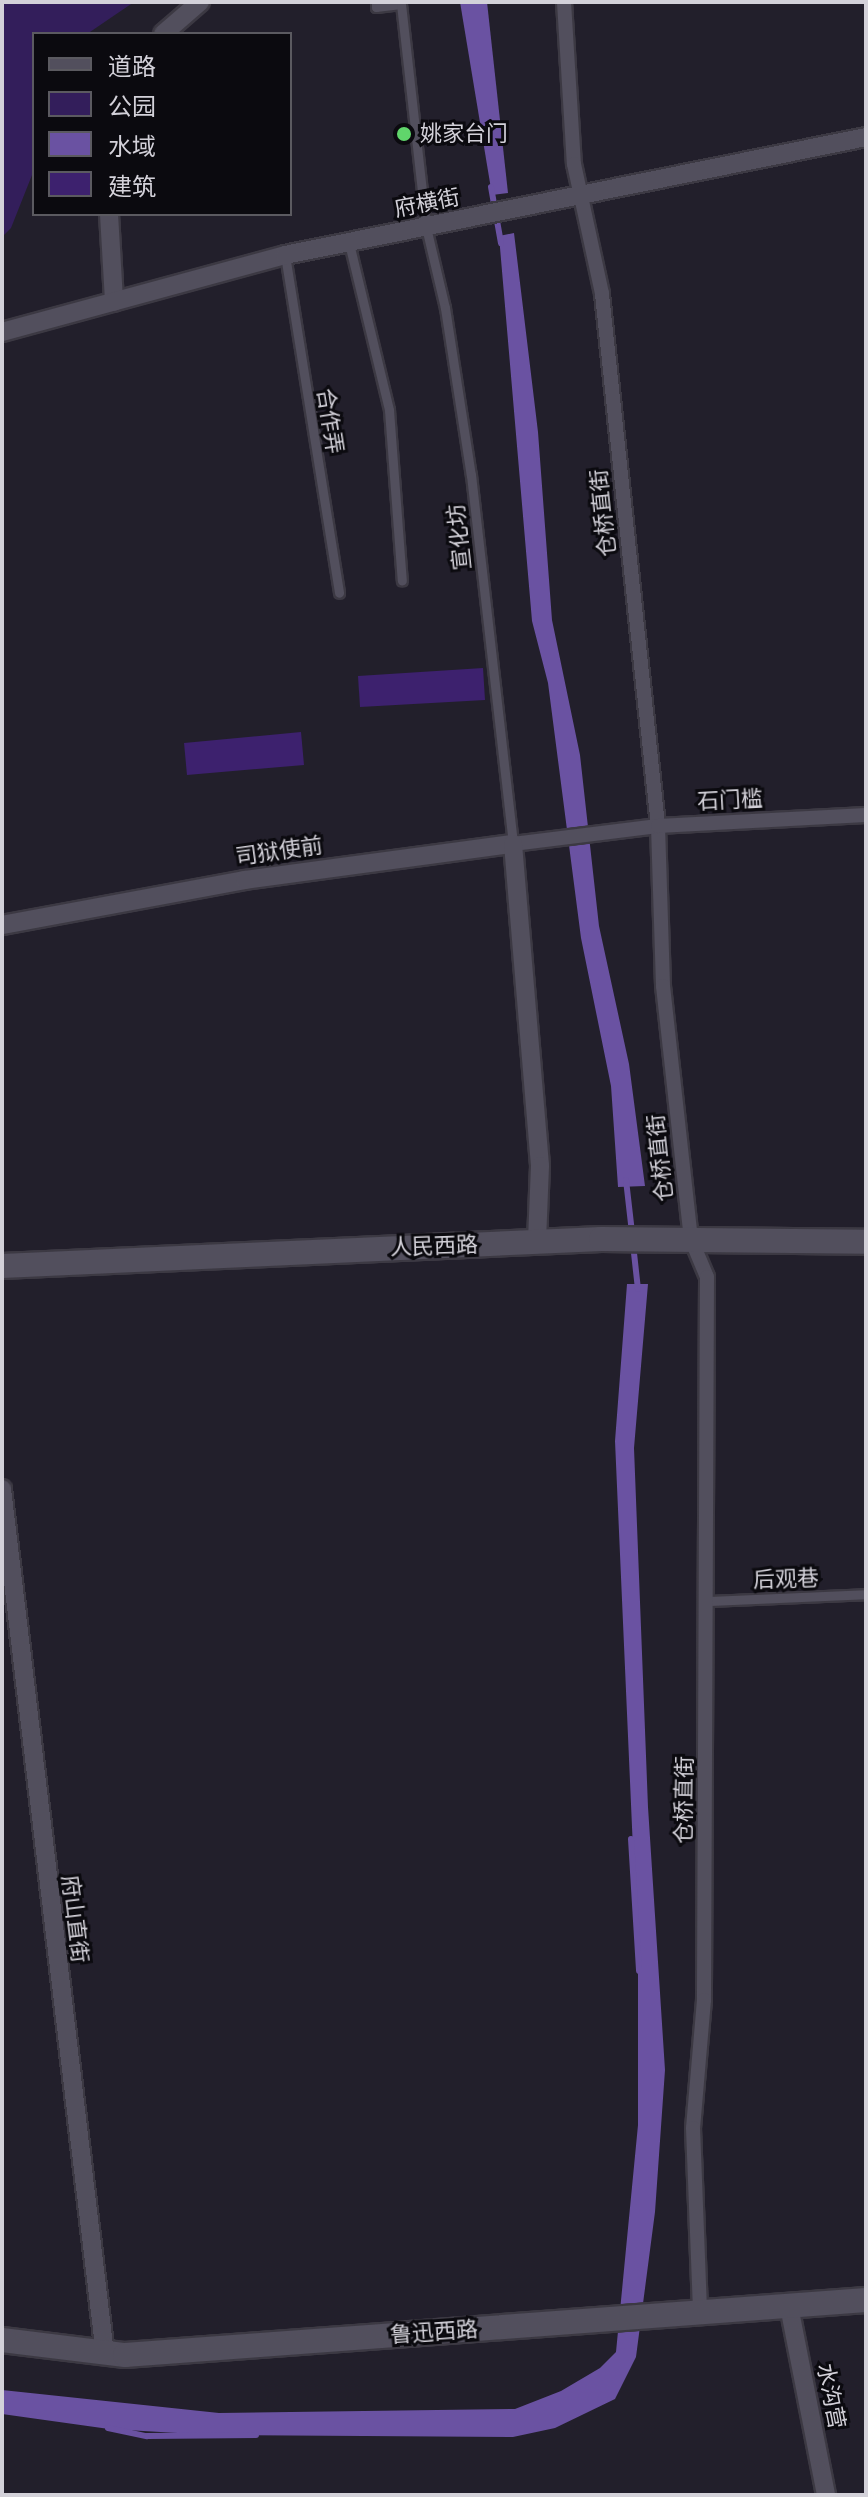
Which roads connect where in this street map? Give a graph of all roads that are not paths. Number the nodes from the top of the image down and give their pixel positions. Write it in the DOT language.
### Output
graph roads {
  1 [pos="200,2"];
  2 [pos="376,2"];
  3 [pos="564,2"];
  4 [pos="165,32"];
  5 [pos="866,137"];
  6 [pos="579,197"];
  7 [pos="109,216"];
  8 [pos="426,227"];
  9 [pos="349,243"];
  10 [pos="285,255"];
  11 [pos="114,302"];
  12 [pos="2,332"];
  13 [pos="402,581"];
  14 [pos="339,593"];
  15 [pos="866,815"];
  16 [pos="658,826"];
  17 [pos="566,838"];
  18 [pos="513,844"];
  19 [pos="2,925"];
  20 [pos="691,1239"];
  21 [pos="537,1242"];
  22 [pos="866,1242"];
  23 [pos="2,1266"];
  24 [pos="2,1489"];
  25 [pos="866,1594"];
  26 [pos="708,1601"];
  27 [pos="11,1670"];
  28 [pos="866,2300"];
  29 [pos="789,2306"];
  30 [pos="700,2312"];
  31 [pos="2,2340"];
  32 [pos="105,2354"];
  33 [pos="826,2495"];
  1 -- 4 [label="street"];
  2 -- 8 [label="lane, 宣化坊"];
  3 -- 6 [label="street, 仓桥直街"];
  5 -- 6 [label="street, 府横街"];
  6 -- 8 [label="street, 府横街"];
  6 -- 16 [label="street, 仓桥直街"];
  7 -- 11 [label="street"];
  8 -- 9 [label="street, 府横街"];
  8 -- 18 [label="lane, 宣化坊"];
  9 -- 10 [label="street, 府横街"];
  9 -- 13 [label="lane"];
  10 -- 11 [label="street, 府横街"];
  10 -- 14 [label="lane, 合作弄"];
  11 -- 12 [label="street, 府横街"];
  15 -- 16 [label="street, 石门槛"];
  16 -- 17 [label="street, 石门槛"];
  16 -- 20 [label="street, 仓桥直街"];
  17 -- 18 [label="street, 司狱使前"];
  18 -- 19 [label="street, 司狱使前"];
  18 -- 21 [label="street"];
  20 -- 21 [label="street, 人民西路"];
  20 -- 22 [label="street, 人民西路"];
  20 -- 26 [label="street, 仓桥直街"];
  21 -- 23 [label="street, 人民西路"];
  24 -- 27 [label="street, 府山直街"];
  25 -- 26 [label="lane, 后观巷"];
  26 -- 30 [label="street, 仓桥直街"];
  27 -- 32 [label="street, 府山直街"];
  28 -- 29 [label="street, 鲁迅西路"];
  29 -- 30 [label="street, 鲁迅西路"];
  29 -- 33 [label="street, 水沟营"];
  30 -- 32 [label="street, 鲁迅西路"];
  31 -- 32 [label="street, 鲁迅西路"];
}
